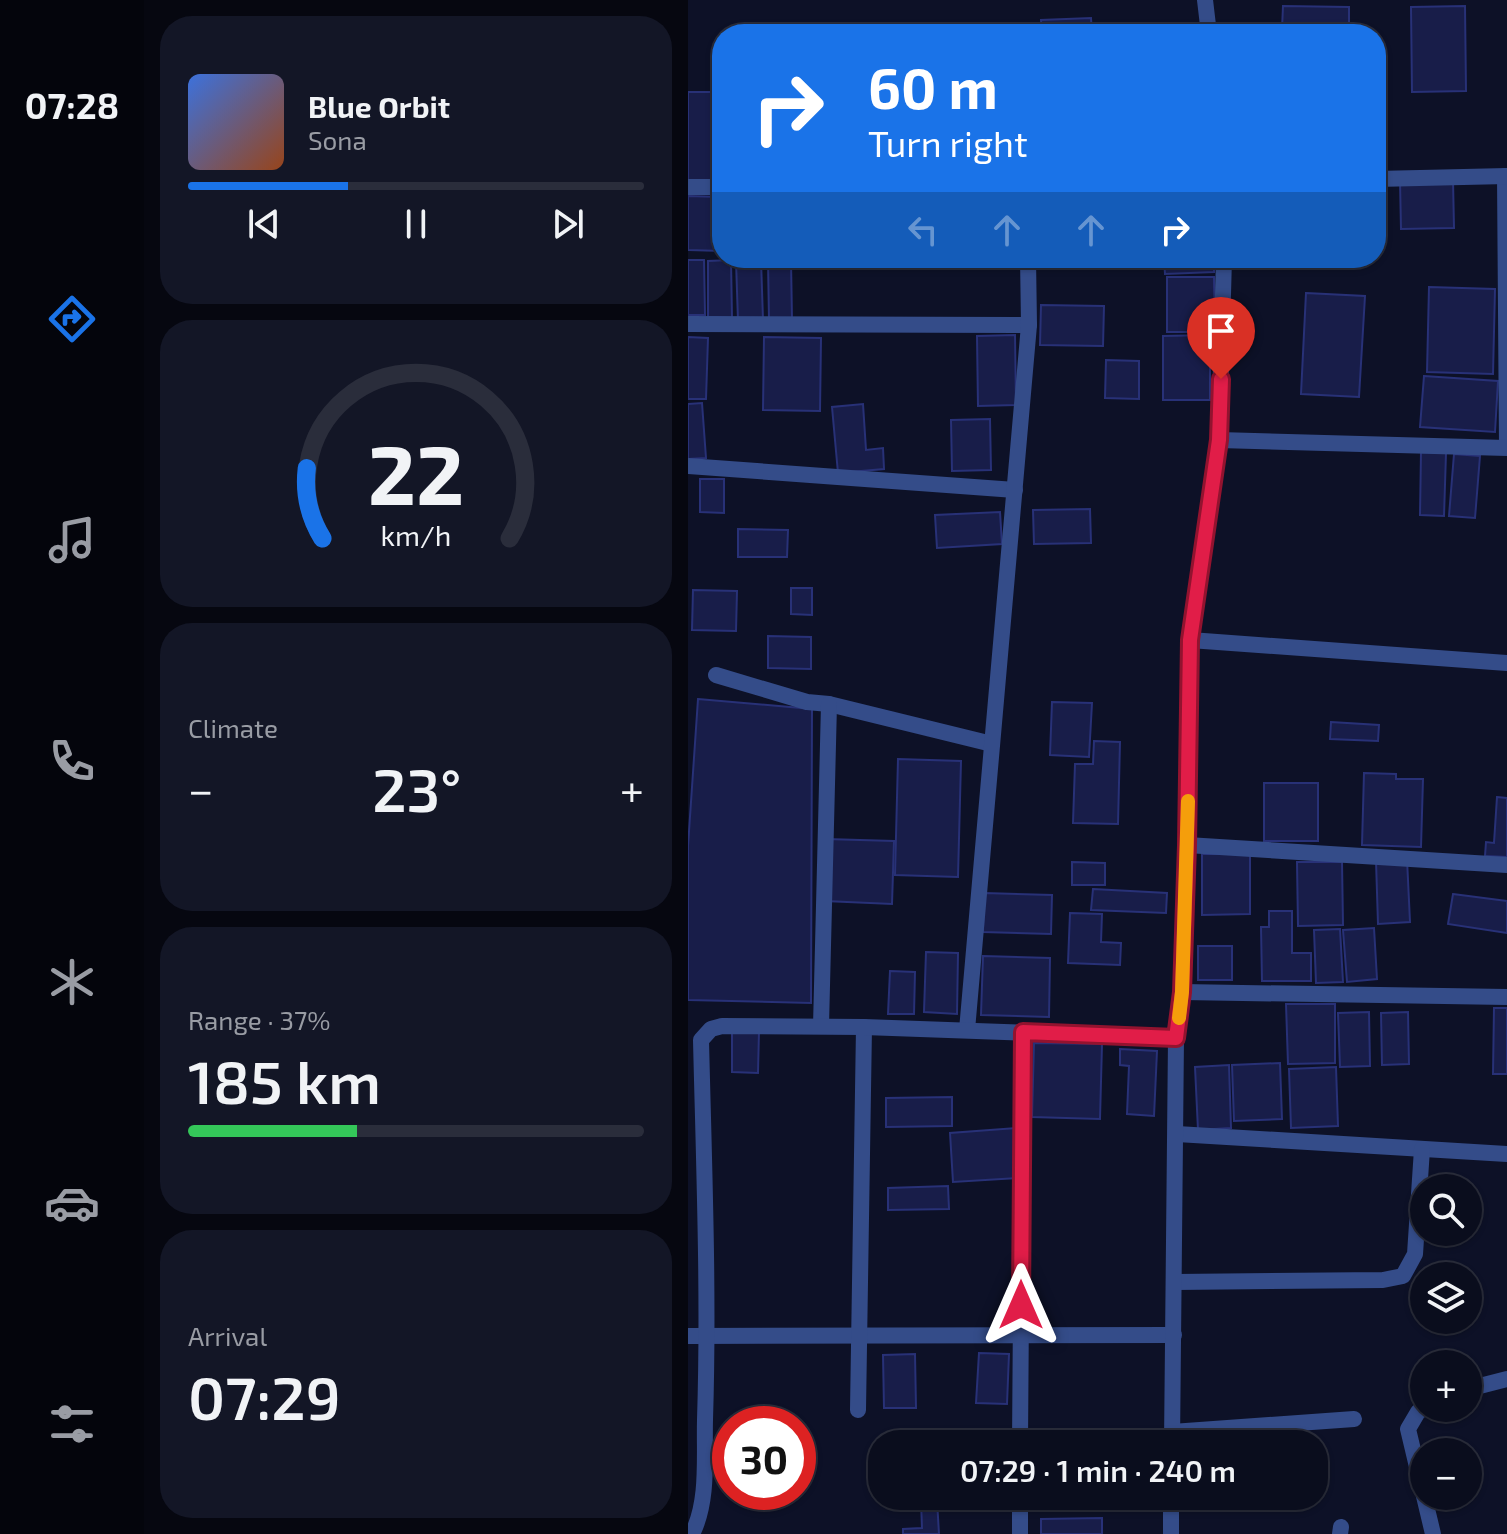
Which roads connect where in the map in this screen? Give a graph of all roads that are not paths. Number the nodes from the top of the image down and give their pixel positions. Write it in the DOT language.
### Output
graph roads {
  1 [pos="1205,0"];
  2 [pos="1208,24"];
  3 [pos="1506,176"];
  4 [pos="1386,179"];
  5 [pos="688,187"];
  6 [pos="712,187"];
  7 [pos="1028,268"];
  8 [pos="1224,268"];
  9 [pos="1506,313"];
  10 [pos="688,324"];
  11 [pos="1029,325"];
  12 [pos="1219,440"];
  13 [pos="1507,447"];
  14 [pos="688,466"];
  15 [pos="1015,490"];
  16 [pos="1190,640"];
  17 [pos="1507,663"];
  18 [pos="716,675"];
  19 [pos="829,704"];
  20 [pos="992,744"];
  21 [pos="1187,845"];
  22 [pos="1507,865"];
  23 [pos="1182,992"];
  24 [pos="1507,997"];
  25 [pos="821,1026"];
  26 [pos="864,1027"];
  27 [pos="967,1030"];
  28 [pos="1023,1032"];
  29 [pos="1176,1038"];
  30 [pos="1177,1134"];
  31 [pos="1422,1149"];
  32 [pos="1507,1154"];
  33 [pos="1175,1282"];
  34 [pos="1021,1335"];
  35 [pos="1174,1335"];
  36 [pos="688,1336"];
  37 [pos="708,1336"];
  38 [pos="861,1336"];
  39 [pos="1507,1379"];
  40 [pos="1482,1385"];
  41 [pos="858,1410"];
  42 [pos="1354,1419"];
  43 [pos="1412,1422"];
  44 [pos="1020,1430"];
  45 [pos="1172,1430"];
  46 [pos="1249,1430"];
  47 [pos="1020,1510"];
  48 [pos="1171,1510"];
  49 [pos="692,1534"];
  50 [pos="1020,1534"];
  51 [pos="1171,1534"];
  52 [pos="1433,1534"];
  1 -- 2 [label="street"];
  3 -- 4 [label="street"];
  3 -- 9 [label="street"];
  5 -- 6 [label="street"];
  7 -- 11 [label="street"];
  8 -- 12 [label="street"];
  9 -- 13 [label="street"];
  10 -- 11 [label="street"];
  11 -- 15 [label="street"];
  12 -- 13 [label="street"];
  12 -- 16 [label="street"];
  14 -- 15 [label="street"];
  15 -- 20 [label="street"];
  16 -- 17 [label="street"];
  16 -- 21 [label="street"];
  18 -- 19 [label="street"];
  19 -- 20 [label="street"];
  19 -- 25 [label="street"];
  20 -- 27 [label="street"];
  21 -- 22 [label="street"];
  21 -- 23 [label="street"];
  23 -- 24 [label="street"];
  23 -- 29 [label="street"];
  25 -- 26 [label="street"];
  25 -- 37 [label="street"];
  26 -- 27 [label="street"];
  26 -- 38 [label="street"];
  27 -- 28 [label="street"];
  28 -- 29 [label="street"];
  28 -- 34 [label="street"];
  29 -- 30 [label="street"];
  30 -- 31 [label="street"];
  30 -- 33 [label="street"];
  31 -- 32 [label="street"];
  31 -- 33 [label="street"];
  33 -- 35 [label="street"];
  34 -- 35 [label="street"];
  34 -- 38 [label="street"];
  34 -- 44 [label="street"];
  35 -- 45 [label="street"];
  36 -- 37 [label="street"];
  37 -- 38 [label="street"];
  37 -- 49 [label="street"];
  38 -- 41 [label="street"];
  39 -- 40 [label="street"];
  42 -- 46 [label="street"];
  43 -- 52 [label="street"];
  47 -- 50 [label="street"];
  48 -- 51 [label="street"];
}
